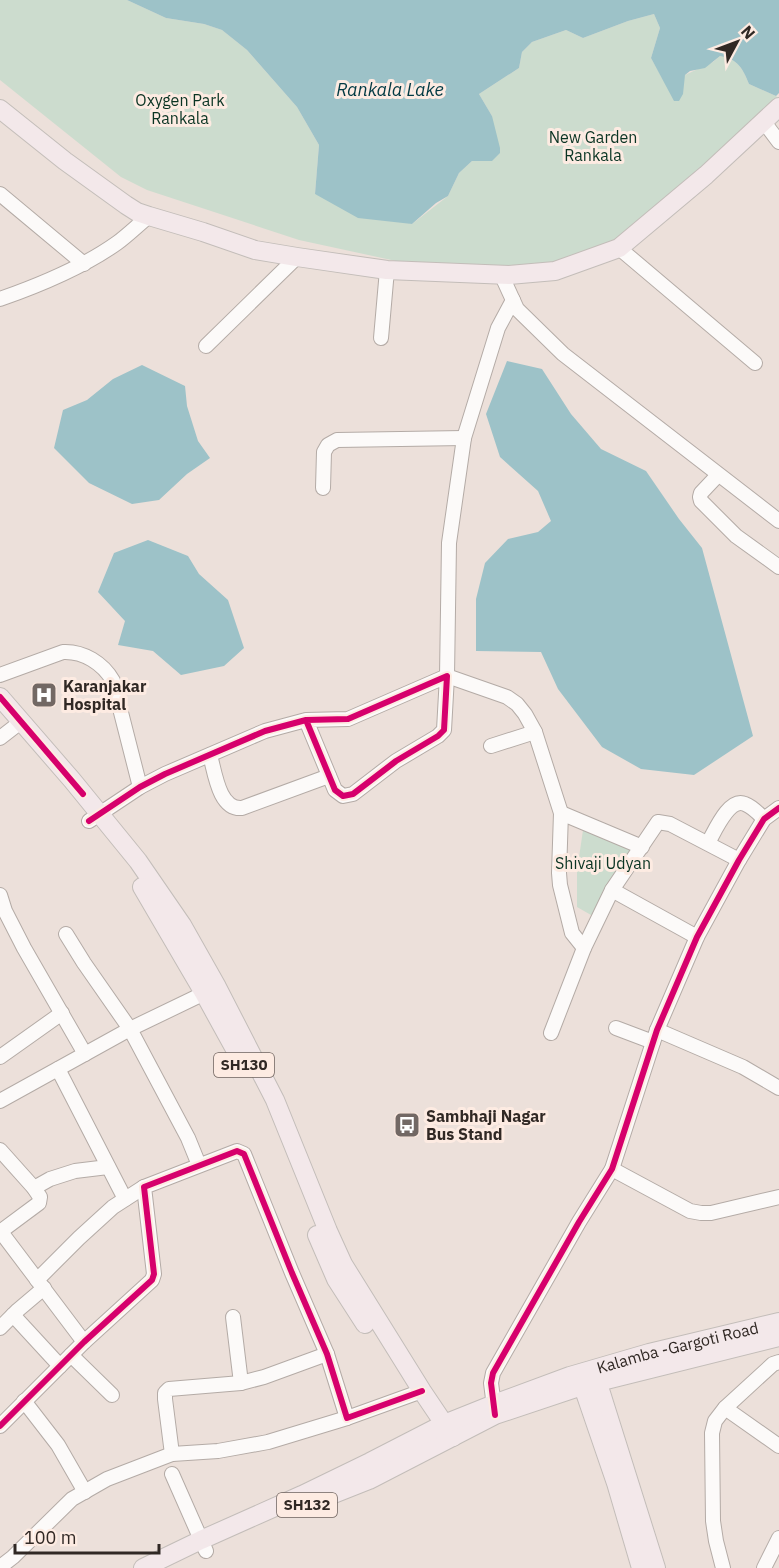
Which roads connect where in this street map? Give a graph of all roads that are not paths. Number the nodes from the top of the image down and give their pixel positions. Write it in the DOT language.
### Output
graph roads {
  1 [pos="779,107"];
  2 [pos="0,109"];
  3 [pos="764,122"];
  4 [pos="779,142"];
  5 [pos="0,194"];
  6 [pos="148,216"];
  7 [pos="619,248"];
  8 [pos="297,257"];
  9 [pos="84,264"];
  10 [pos="387,270"];
  11 [pos="501,274"];
  12 [pos="0,299"];
  13 [pos="513,300"];
  14 [pos="381,338"];
  15 [pos="206,346"];
  16 [pos="755,363"];
  17 [pos="464,438"];
  18 [pos="718,475"];
  19 [pos="323,488"];
  20 [pos="779,521"];
  21 [pos="779,567"];
  22 [pos="0,675"];
  23 [pos="447,676"];
  24 [pos="0,696"];
  25 [pos="0,713"];
  26 [pos="306,720"];
  27 [pos="12,729"];
  28 [pos="534,732"];
  29 [pos="491,746"];
  30 [pos="210,756"];
  31 [pos="329,776"];
  32 [pos="140,787"];
  33 [pos="779,808"];
  34 [pos="561,813"];
  35 [pos="94,817"];
  36 [pos="764,819"];
  37 [pos="708,843"];
  38 [pos="642,846"];
  39 [pos="739,860"];
  40 [pos="612,890"];
  41 [pos="0,895"];
  42 [pos="66,934"];
  43 [pos="697,937"];
  44 [pos="584,948"];
  45 [pos="210,990"];
  46 [pos="62,1013"];
  47 [pos="616,1028"];
  48 [pos="130,1029"];
  49 [pos="551,1034"];
  50 [pos="655,1036"];
  51 [pos="85,1054"];
  52 [pos="0,1057"];
  53 [pos="58,1069"];
  54 [pos="779,1088"];
  55 [pos="0,1101"];
  56 [pos="0,1150"];
  57 [pos="199,1165"];
  58 [pos="108,1167"];
  59 [pos="612,1169"];
  60 [pos="144,1187"];
  61 [pos="34,1188"];
  62 [pos="779,1197"];
  63 [pos="125,1199"];
  64 [pos="0,1232"];
  65 [pos="40,1284"];
  66 [pos="13,1316"];
  67 [pos="233,1317"];
  68 [pos="779,1322"];
  69 [pos="0,1328"];
  70 [pos="779,1337"];
  71 [pos="84,1341"];
  72 [pos="327,1354"];
  73 [pos="71,1355"];
  74 [pos="779,1362"];
  75 [pos="60,1366"];
  76 [pos="588,1378"];
  77 [pos="241,1383"];
  78 [pos="416,1393"];
  79 [pos="112,1395"];
  80 [pos="24,1401"];
  81 [pos="725,1408"];
  82 [pos="494,1409"];
  83 [pos="347,1418"];
  84 [pos="0,1426"];
  85 [pos="444,1433"];
  86 [pos="778,1443"];
  87 [pos="172,1454"];
  88 [pos="172,1474"];
  89 [pos="85,1492"];
  90 [pos="779,1538"];
  91 [pos="204,1545"];
  92 [pos="0,1567"];
  93 [pos="143,1568"];
  94 [pos="170,1568"];
  95 [pos="640,1568"];
  96 [pos="656,1568"];
  97 [pos="723,1568"];
  98 [pos="765,1568"];
  1 -- 3 [label="main road"];
  2 -- 6 [label="main road"];
  3 -- 4 [label="street"];
  3 -- 7 [label="main road"];
  5 -- 9 [label="street"];
  6 -- 8 [label="main road"];
  6 -- 9 [label="street"];
  7 -- 11 [label="main road"];
  7 -- 16 [label="street"];
  8 -- 10 [label="main road"];
  8 -- 15 [label="street"];
  9 -- 12 [label="street"];
  10 -- 11 [label="main road"];
  10 -- 14 [label="street"];
  11 -- 13 [label="street"];
  13 -- 17 [label="street"];
  13 -- 18 [label="street"];
  17 -- 19 [label="street"];
  17 -- 23 [label="street"];
  18 -- 20 [label="street"];
  18 -- 21 [label="street"];
  22 -- 32 [label="street"];
  23 -- 26 [label="street"];
  23 -- 28 [label="street"];
  23 -- 31 [label="street"];
  24 -- 27 [label="main road"];
  25 -- 27 [label="main road, SH130"];
  26 -- 30 [label="street"];
  26 -- 31 [label="street"];
  27 -- 35 [label="main road, SH130"];
  27 -- 35 [label="main road, SH130"];
  28 -- 29 [label="street"];
  28 -- 34 [label="street"];
  30 -- 31 [label="street"];
  30 -- 32 [label="street"];
  32 -- 35 [label="street"];
  33 -- 36 [label="street"];
  34 -- 38 [label="street"];
  34 -- 44 [label="street"];
  35 -- 45 [label="main road, SH130"];
  36 -- 37 [label="street"];
  36 -- 39 [label="street"];
  37 -- 38 [label="street"];
  37 -- 39 [label="street"];
  38 -- 40 [label="street"];
  39 -- 43 [label="street"];
  40 -- 43 [label="street"];
  40 -- 44 [label="street"];
  41 -- 46 [label="street"];
  42 -- 48 [label="street"];
  43 -- 50 [label="street"];
  44 -- 49 [label="street"];
  45 -- 48 [label="street"];
  45 -- 78 [label="main road, SH130"];
  46 -- 51 [label="street"];
  46 -- 52 [label="street"];
  47 -- 50 [label="street"];
  48 -- 51 [label="street"];
  48 -- 57 [label="street"];
  50 -- 54 [label="street"];
  50 -- 59 [label="street"];
  51 -- 53 [label="street"];
  53 -- 55 [label="street"];
  53 -- 58 [label="street"];
  56 -- 61 [label="street"];
  57 -- 60 [label="street"];
  57 -- 72 [label="street"];
  58 -- 61 [label="street"];
  58 -- 63 [label="street"];
  59 -- 62 [label="street"];
  59 -- 82 [label="street"];
  60 -- 63 [label="street"];
  60 -- 71 [label="street"];
  61 -- 64 [label="street"];
  63 -- 65 [label="street"];
  64 -- 65 [label="street"];
  65 -- 66 [label="street"];
  65 -- 71 [label="street"];
  66 -- 69 [label="street"];
  66 -- 75 [label="street"];
  67 -- 77 [label="street"];
  68 -- 76 [label="main road, Kalamba -Gargoti Road"];
  70 -- 76 [label="main road, Kalamba -Gargoti Road"];
  71 -- 73 [label="street"];
  72 -- 77 [label="street"];
  72 -- 83 [label="street"];
  73 -- 75 [label="street"];
  73 -- 79 [label="street"];
  74 -- 81 [label="street"];
  75 -- 80 [label="street"];
  76 -- 82 [label="main road, Kalamba -Gargoti Road"];
  76 -- 95 [label="main road, Kalamba -Gargoti Road"];
  76 -- 96 [label="main road"];
  77 -- 87 [label="street"];
  78 -- 83 [label="street"];
  78 -- 85 [label="main road, SH130"];
  80 -- 84 [label="street"];
  80 -- 89 [label="street"];
  81 -- 86 [label="street"];
  81 -- 97 [label="street"];
  82 -- 85 [label="main road, Kalamba -Gargoti Road"];
  83 -- 87 [label="street"];
  85 -- 91 [label="main road, SH132"];
  87 -- 89 [label="street"];
  88 -- 91 [label="street"];
  89 -- 92 [label="street"];
  90 -- 98 [label="street"];
  91 -- 93 [label="main road"];
  91 -- 94 [label="main road, SH132"];
}
